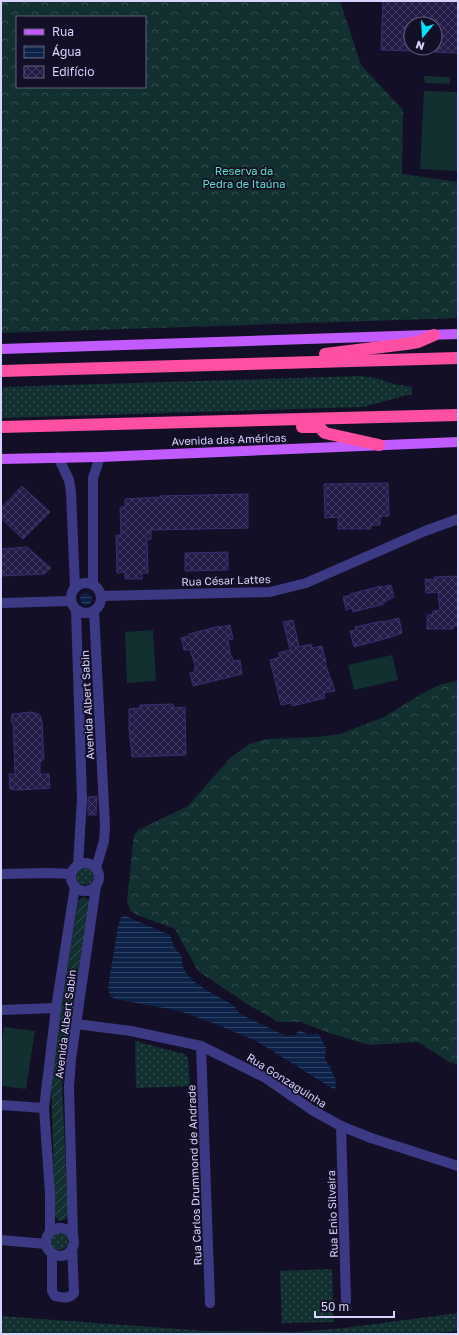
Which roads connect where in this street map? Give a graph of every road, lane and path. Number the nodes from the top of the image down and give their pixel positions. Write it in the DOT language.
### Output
graph roads {
  1 [pos="434,334"];
  2 [pos="458,334"];
  3 [pos="1,349"];
  4 [pos="458,358"];
  5 [pos="271,363"];
  6 [pos="1,372"];
  7 [pos="458,415"];
  8 [pos="256,420"];
  9 [pos="1,428"];
  10 [pos="458,442"];
  11 [pos="379,445"];
  12 [pos="58,457"];
  13 [pos="100,457"];
  14 [pos="1,459"];
  15 [pos="458,519"];
  16 [pos="93,585"];
  17 [pos="75,588"];
  18 [pos="100,596"];
  19 [pos="71,601"];
  20 [pos="1,602"];
  21 [pos="76,610"];
  22 [pos="94,611"];
  23 [pos="78,865"];
  24 [pos="96,868"];
  25 [pos="1,874"];
  26 [pos="71,874"];
  27 [pos="75,886"];
  28 [pos="96,886"];
  29 [pos="56,1008"];
  30 [pos="1,1010"];
  31 [pos="76,1024"];
  32 [pos="201,1046"];
  33 [pos="1,1105"];
  34 [pos="44,1108"];
  35 [pos="342,1126"];
  36 [pos="458,1166"];
  37 [pos="50,1231"];
  38 [pos="1,1240"];
  39 [pos="73,1242"];
  40 [pos="46,1244"];
  41 [pos="52,1253"];
  42 [pos="346,1301"];
  43 [pos="210,1303"];
  1 -- 2 [label="main road"];
  1 -- 3 [label="main road"];
  1 -- 5 [label="highway"];
  4 -- 5 [label="highway"];
  5 -- 6 [label="highway"];
  7 -- 8 [label="highway, Avenida das Américas"];
  8 -- 9 [label="highway, Avenida das Américas"];
  8 -- 11 [label="highway"];
  10 -- 11 [label="main road, Avenida das Américas"];
  11 -- 13 [label="main road, Avenida das Américas"];
  12 -- 13 [label="main road, Avenida das Américas"];
  12 -- 14 [label="main road, Avenida das Américas"];
  12 -- 17 [label="street"];
  13 -- 16 [label="street"];
  15 -- 18 [label="street, Rua César Lattes"];
  16 -- 17 [label="street"];
  16 -- 18 [label="street"];
  17 -- 19 [label="street"];
  18 -- 22 [label="street"];
  19 -- 20 [label="street"];
  19 -- 21 [label="street"];
  21 -- 22 [label="street"];
  21 -- 23 [label="street, Avenida Albert Sabin"];
  22 -- 24 [label="street, Avenida Albert Sabin"];
  23 -- 24 [label="street"];
  23 -- 26 [label="street"];
  24 -- 28 [label="street"];
  25 -- 26 [label="street"];
  26 -- 27 [label="street"];
  27 -- 28 [label="street"];
  27 -- 29 [label="street, Avenida Albert Sabin"];
  28 -- 31 [label="street, Avenida Albert Sabin"];
  29 -- 30 [label="street"];
  29 -- 34 [label="street, Avenida Albert Sabin"];
  31 -- 32 [label="street, Rua Gonzaguinha"];
  31 -- 39 [label="street, Avenida Albert Sabin"];
  32 -- 35 [label="street, Rua Gonzaguinha"];
  32 -- 43 [label="street, Rua Carlos Drummond de Andrade"];
  33 -- 34 [label="street"];
  34 -- 37 [label="street, Avenida Albert Sabin"];
  35 -- 36 [label="street, Rua Gonzaguinha"];
  35 -- 42 [label="street, Rua Enio Silveira"];
  37 -- 39 [label="street"];
  37 -- 40 [label="street"];
  38 -- 40 [label="street"];
  39 -- 41 [label="street"];
  39 -- 41 [label="street, Avenida Albert Sabin"];
  40 -- 41 [label="street"];
}
